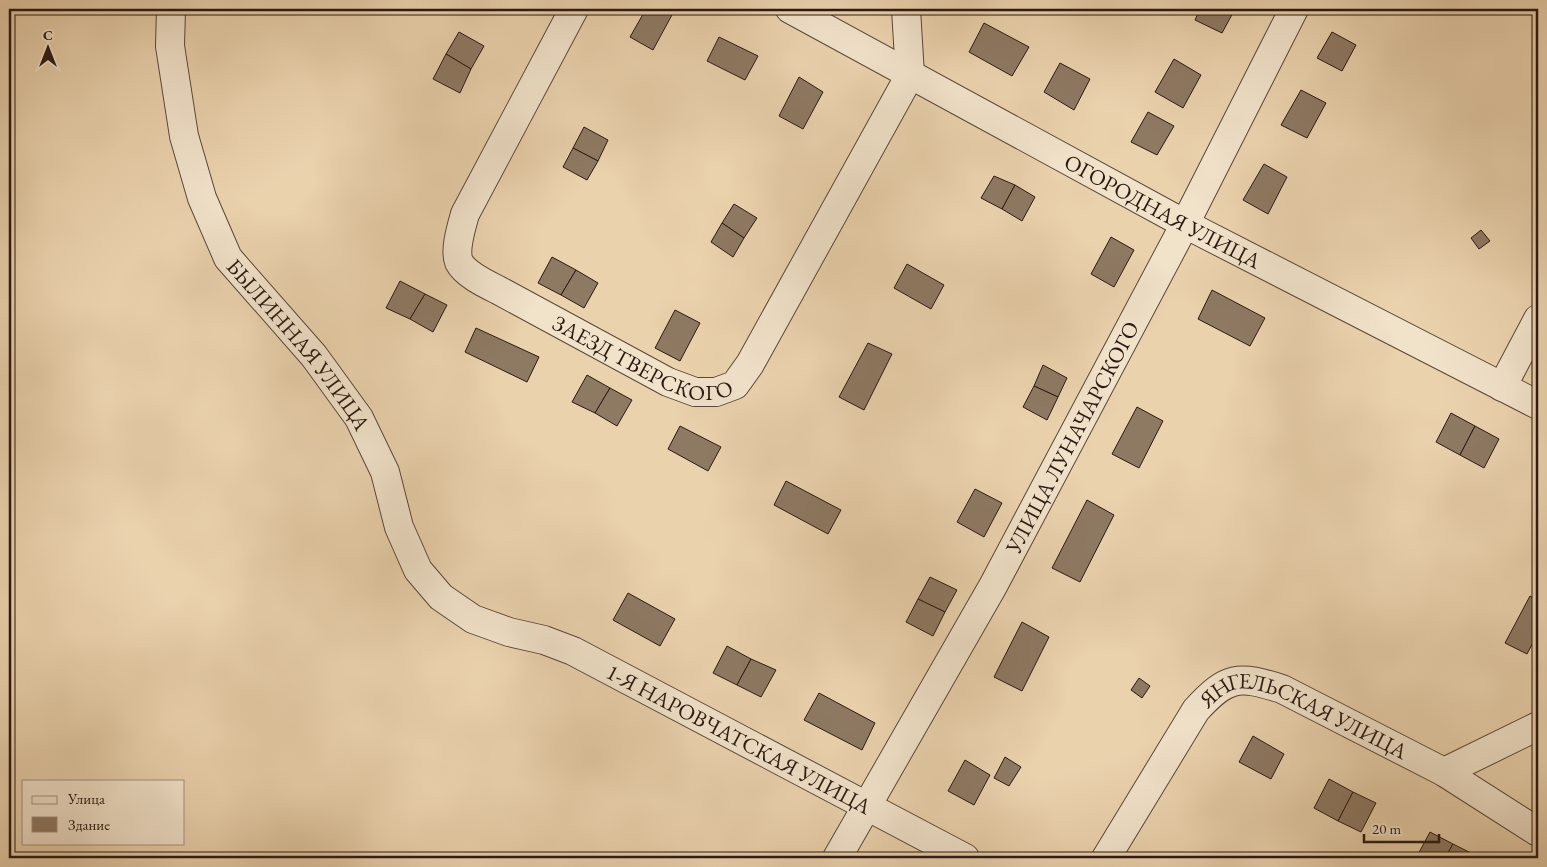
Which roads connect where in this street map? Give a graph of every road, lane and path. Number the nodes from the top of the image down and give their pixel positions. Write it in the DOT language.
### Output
graph roads {
  1 [pos="171,9"];
  2 [pos="574,9"];
  3 [pos="790,9"];
  4 [pos="906,9"];
  5 [pos="1294,9"];
  6 [pos="910,75"];
  7 [pos="1185,224"];
  8 [pos="1538,319"];
  9 [pos="1502,387"];
  10 [pos="1538,405"];
  11 [pos="509,632"];
  12 [pos="1538,726"];
  13 [pos="1444,772"];
  14 [pos="867,805"];
  15 [pos="1538,832"];
  16 [pos="837,858"];
  17 [pos="964,858"];
  18 [pos="1106,858"];
  1 -- 11 [label="street, БЫЛИННАЯ УЛИЦА"];
  2 -- 6 [label="street, ЗАЕЗД ТВЕРСКОГО"];
  3 -- 6 [label="street, ОГОРОДНАЯ УЛИЦА"];
  4 -- 6 [label="street"];
  5 -- 7 [label="street, УЛИЦА ЛУНАЧАРСКОГО"];
  6 -- 7 [label="street, ОГОРОДНАЯ УЛИЦА"];
  7 -- 9 [label="street, ОГОРОДНАЯ УЛИЦА"];
  7 -- 14 [label="street, УЛИЦА ЛУНАЧАРСКОГО"];
  8 -- 9 [label="street"];
  9 -- 10 [label="street, ОГОРОДНАЯ УЛИЦА"];
  11 -- 14 [label="street, 1-Я НАРОВЧАТСКАЯ УЛИЦА"];
  12 -- 13 [label="street"];
  13 -- 15 [label="street, ЯНГЕЛЬСКАЯ УЛИЦА"];
  13 -- 18 [label="street, ЯНГЕЛЬСКАЯ УЛИЦА"];
  14 -- 16 [label="street, УЛИЦА ЛУНАЧАРСКОГО"];
  14 -- 17 [label="street, 1-Я НАРОВЧАТСКАЯ УЛИЦА"];
}
